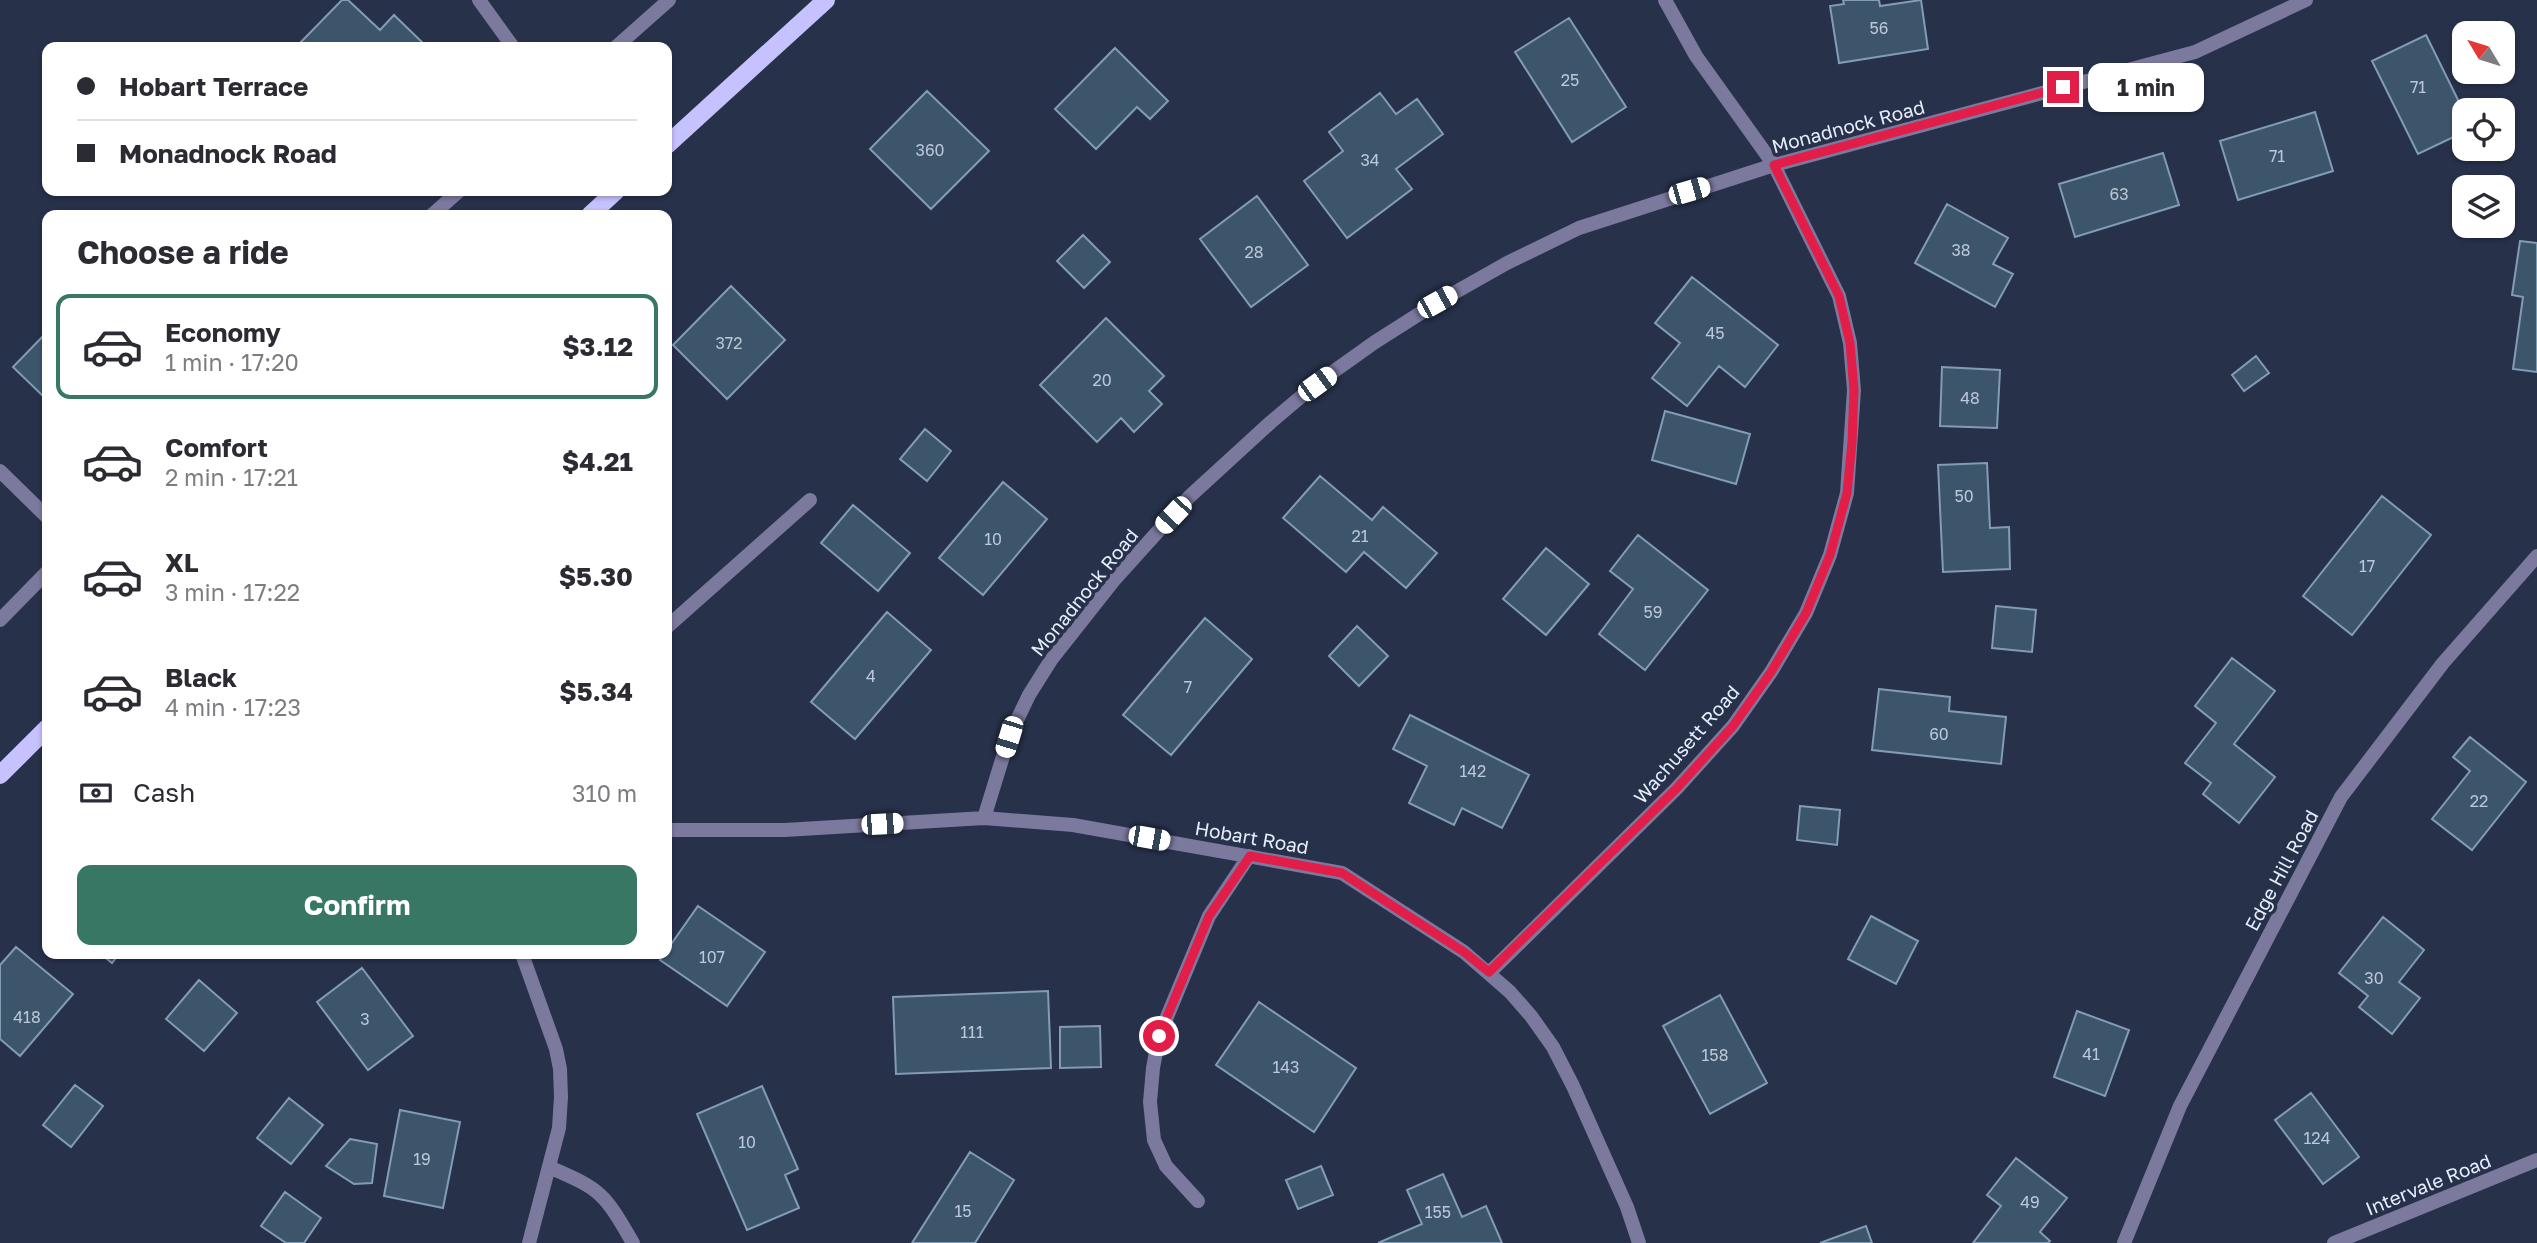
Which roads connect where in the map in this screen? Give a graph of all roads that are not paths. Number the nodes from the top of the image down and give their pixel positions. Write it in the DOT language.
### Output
graph roads {
  1 [pos="479,0"];
  2 [pos="669,0"];
  3 [pos="826,0"];
  4 [pos="1665,0"];
  5 [pos="2306,0"];
  6 [pos="509,42"];
  7 [pos="622,42"];
  8 [pos="672,140"];
  9 [pos="1774,165"];
  10 [pos="453,196"];
  11 [pos="611,196"];
  12 [pos="438,210"];
  13 [pos="596,210"];
  14 [pos="0,471"];
  15 [pos="810,500"];
  16 [pos="42,512"];
  17 [pos="2537,556"];
  18 [pos="42,577"];
  19 [pos="0,620"];
  20 [pos="672,623"];
  21 [pos="42,733"];
  22 [pos="0,775"];
  23 [pos="984,818"];
  24 [pos="672,830"];
  25 [pos="1250,856"];
  26 [pos="524,959"];
  27 [pos="1489,972"];
  28 [pos="2537,1160"];
  29 [pos="551,1168"];
  30 [pos="1198,1201"];
  31 [pos="529,1243"];
  32 [pos="633,1243"];
  33 [pos="1639,1243"];
  34 [pos="2124,1243"];
  35 [pos="2334,1243"];
  1 -- 6 [label="street"];
  2 -- 7 [label="street"];
  3 -- 8 [label="main road"];
  4 -- 9 [label="street, Wachusett Road"];
  5 -- 9 [label="street, Monadnock Road"];
  9 -- 23 [label="street, Monadnock Road"];
  9 -- 27 [label="street, Wachusett Road"];
  10 -- 12 [label="street"];
  11 -- 13 [label="main road"];
  14 -- 16 [label="street"];
  15 -- 20 [label="street"];
  17 -- 34 [label="street, Edge Hill Road"];
  18 -- 19 [label="street"];
  21 -- 22 [label="main road"];
  23 -- 24 [label="street, Hobart Road"];
  23 -- 25 [label="street, Hobart Road"];
  25 -- 27 [label="street, Hobart Road"];
  25 -- 30 [label="street"];
  26 -- 29 [label="street"];
  27 -- 33 [label="street, Hobart Road"];
  28 -- 35 [label="street, Intervale Road"];
  29 -- 31 [label="street"];
  29 -- 32 [label="street"];
}
